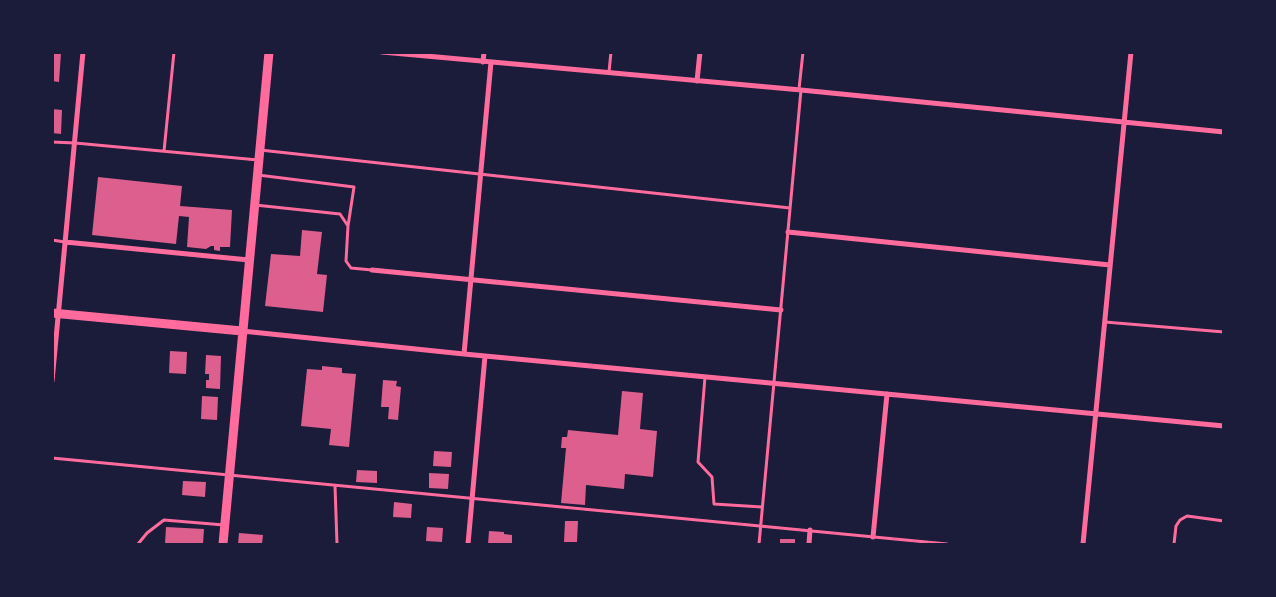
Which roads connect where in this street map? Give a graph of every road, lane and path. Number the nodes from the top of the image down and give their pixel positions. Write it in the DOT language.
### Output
graph roads {
  1 [pos="83,52"];
  2 [pos="174,52"];
  3 [pos="269,52"];
  4 [pos="382,52"];
  5 [pos="484,52"];
  6 [pos="612,52"];
  7 [pos="700,52"];
  8 [pos="803,52"];
  9 [pos="1131,52"];
  10 [pos="483,62"];
  11 [pos="491,62"];
  12 [pos="609,72"];
  13 [pos="698,81"];
  14 [pos="800,90"];
  15 [pos="1124,122"];
  16 [pos="1224,132"];
  17 [pos="52,142"];
  18 [pos="75,143"];
  19 [pos="260,150"];
  20 [pos="164,151"];
  21 [pos="259,160"];
  22 [pos="481,173"];
  23 [pos="257,175"];
  24 [pos="254,204"];
  25 [pos="790,208"];
  26 [pos="348,226"];
  27 [pos="788,232"];
  28 [pos="52,240"];
  29 [pos="65,242"];
  30 [pos="249,260"];
  31 [pos="1110,265"];
  32 [pos="372,270"];
  33 [pos="471,280"];
  34 [pos="781,310"];
  35 [pos="56,313"];
  36 [pos="1105,322"];
  37 [pos="242,331"];
  38 [pos="1224,332"];
  39 [pos="464,354"];
  40 [pos="485,356"];
  41 [pos="705,377"];
  42 [pos="52,381"];
  43 [pos="774,384"];
  44 [pos="887,394"];
  45 [pos="1095,414"];
  46 [pos="1224,426"];
  47 [pos="52,458"];
  48 [pos="229,476"];
  49 [pos="335,486"];
  50 [pos="472,499"];
  51 [pos="762,507"];
  52 [pos="1224,521"];
  53 [pos="224,525"];
  54 [pos="760,526"];
  55 [pos="810,530"];
  56 [pos="873,537"];
  57 [pos="138,544"];
  58 [pos="223,544"];
  59 [pos="337,544"];
  60 [pos="468,544"];
  61 [pos="759,544"];
  62 [pos="809,544"];
  63 [pos="947,544"];
  64 [pos="1083,544"];
  65 [pos="1174,544"];
  1 -- 18 [label="street"];
  2 -- 20 [label="lane"];
  3 -- 19 [label="street"];
  4 -- 10 [label="street"];
  5 -- 10 [label="street"];
  6 -- 12 [label="lane"];
  7 -- 13 [label="street"];
  8 -- 14 [label="lane"];
  9 -- 15 [label="street"];
  10 -- 11 [label="street"];
  11 -- 12 [label="street"];
  11 -- 22 [label="street"];
  12 -- 13 [label="street"];
  13 -- 14 [label="street"];
  14 -- 15 [label="street"];
  14 -- 25 [label="lane"];
  15 -- 16 [label="street"];
  15 -- 31 [label="street"];
  17 -- 18 [label="lane"];
  18 -- 20 [label="lane"];
  18 -- 29 [label="street"];
  19 -- 21 [label="street"];
  19 -- 22 [label="lane"];
  20 -- 21 [label="lane"];
  21 -- 23 [label="street"];
  22 -- 25 [label="lane"];
  22 -- 33 [label="street"];
  23 -- 24 [label="street"];
  23 -- 26 [label="lane"];
  24 -- 26 [label="lane"];
  24 -- 30 [label="street"];
  25 -- 27 [label="lane"];
  26 -- 32 [label="lane"];
  27 -- 31 [label="street"];
  27 -- 34 [label="lane"];
  28 -- 29 [label="lane"];
  29 -- 30 [label="street"];
  29 -- 35 [label="street"];
  30 -- 37 [label="street"];
  31 -- 36 [label="street"];
  32 -- 33 [label="street"];
  33 -- 34 [label="street"];
  33 -- 39 [label="street"];
  34 -- 43 [label="lane"];
  35 -- 37 [label="street"];
  35 -- 42 [label="street"];
  36 -- 38 [label="lane"];
  36 -- 45 [label="street"];
  37 -- 39 [label="street"];
  37 -- 48 [label="street"];
  39 -- 40 [label="street"];
  40 -- 41 [label="street"];
  40 -- 50 [label="street"];
  41 -- 43 [label="street"];
  41 -- 51 [label="lane"];
  43 -- 44 [label="street"];
  43 -- 51 [label="lane"];
  44 -- 45 [label="street"];
  44 -- 56 [label="street"];
  45 -- 46 [label="street"];
  45 -- 64 [label="street"];
  47 -- 48 [label="lane"];
  48 -- 49 [label="lane"];
  48 -- 53 [label="street"];
  49 -- 50 [label="lane"];
  49 -- 59 [label="lane"];
  50 -- 54 [label="lane"];
  50 -- 60 [label="street"];
  51 -- 54 [label="lane"];
  52 -- 65 [label="lane"];
  53 -- 57 [label="lane"];
  53 -- 58 [label="street"];
  54 -- 55 [label="lane"];
  54 -- 61 [label="lane"];
  55 -- 56 [label="lane"];
  55 -- 62 [label="street"];
  56 -- 63 [label="lane"];
}
